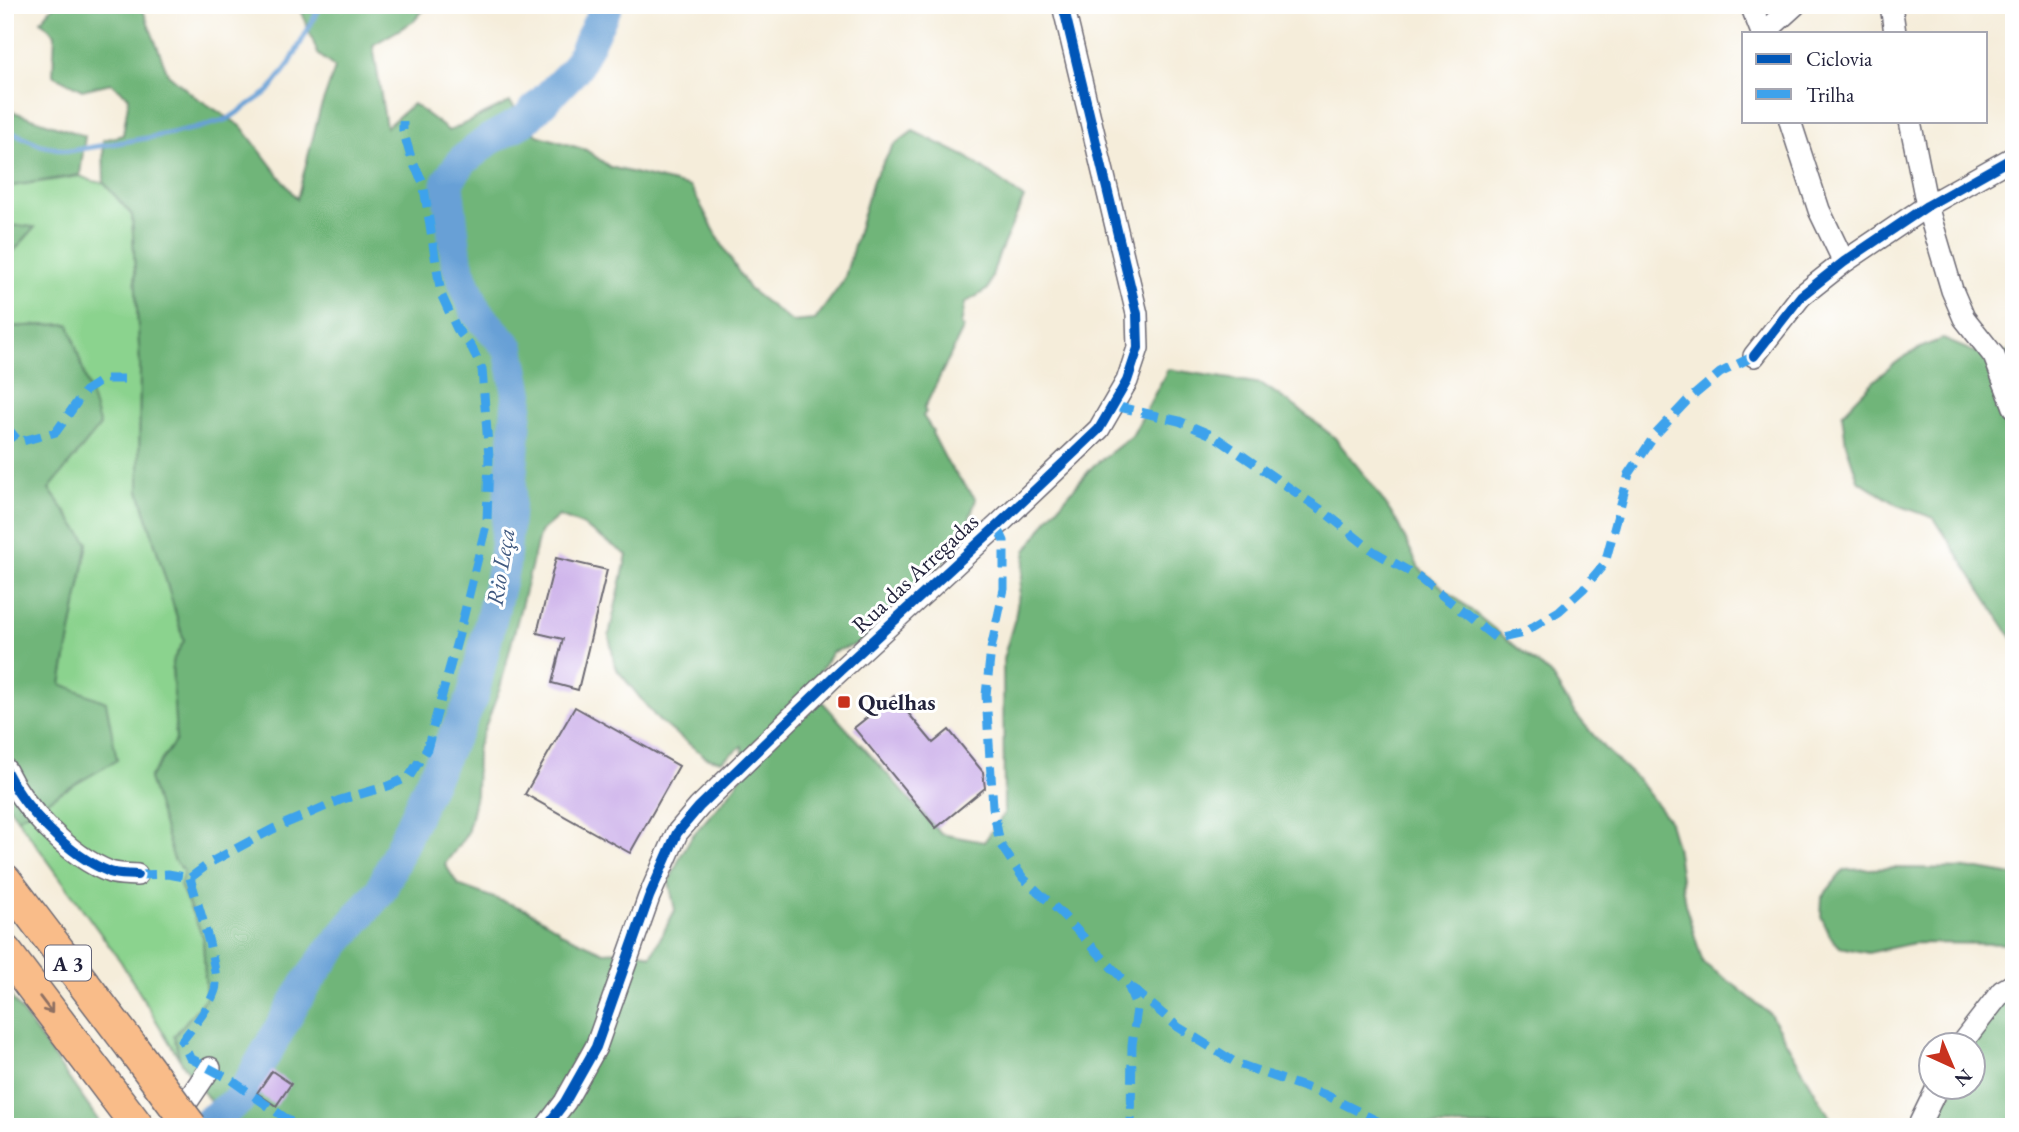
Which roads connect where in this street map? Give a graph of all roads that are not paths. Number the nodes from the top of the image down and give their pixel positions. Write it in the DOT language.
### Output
graph roads {
  1 [pos="1063,5"];
  2 [pos="1751,5"];
  3 [pos="1795,5"];
  4 [pos="1891,5"];
  5 [pos="1763,32"];
  6 [pos="1764,32"];
  7 [pos="1895,32"];
  8 [pos="1790,122"];
  9 [pos="1910,122"];
  10 [pos="2014,157"];
  11 [pos="1927,206"];
  12 [pos="1844,262"];
  13 [pos="1754,356"];
  14 [pos="2014,407"];
  15 [pos="5,769"];
  16 [pos="138,874"];
  17 [pos="5,880"];
  18 [pos="5,951"];
  19 [pos="2014,984"];
  20 [pos="1973,1030"];
  21 [pos="210,1068"];
  22 [pos="1932,1100"];
  23 [pos="138,1127"];
  24 [pos="170,1127"];
  25 [pos="191,1127"];
  26 [pos="546,1127"];
  27 [pos="1918,1127"];
  1 -- 26 [label="street, Rua das Arregadas"];
  2 -- 5 [label="street"];
  3 -- 6 [label="street"];
  4 -- 7 [label="street"];
  8 -- 12 [label="street"];
  9 -- 11 [label="street"];
  10 -- 11 [label="street"];
  11 -- 12 [label="street"];
  11 -- 14 [label="street"];
  12 -- 13 [label="street"];
  15 -- 16 [label="street"];
  17 -- 25 [label="highway, A 3, bridge"];
  18 -- 23 [label="highway, A 3, one-way"];
  19 -- 20 [label="street"];
  21 -- 24 [label="street"];
  22 -- 27 [label="street"];
}
